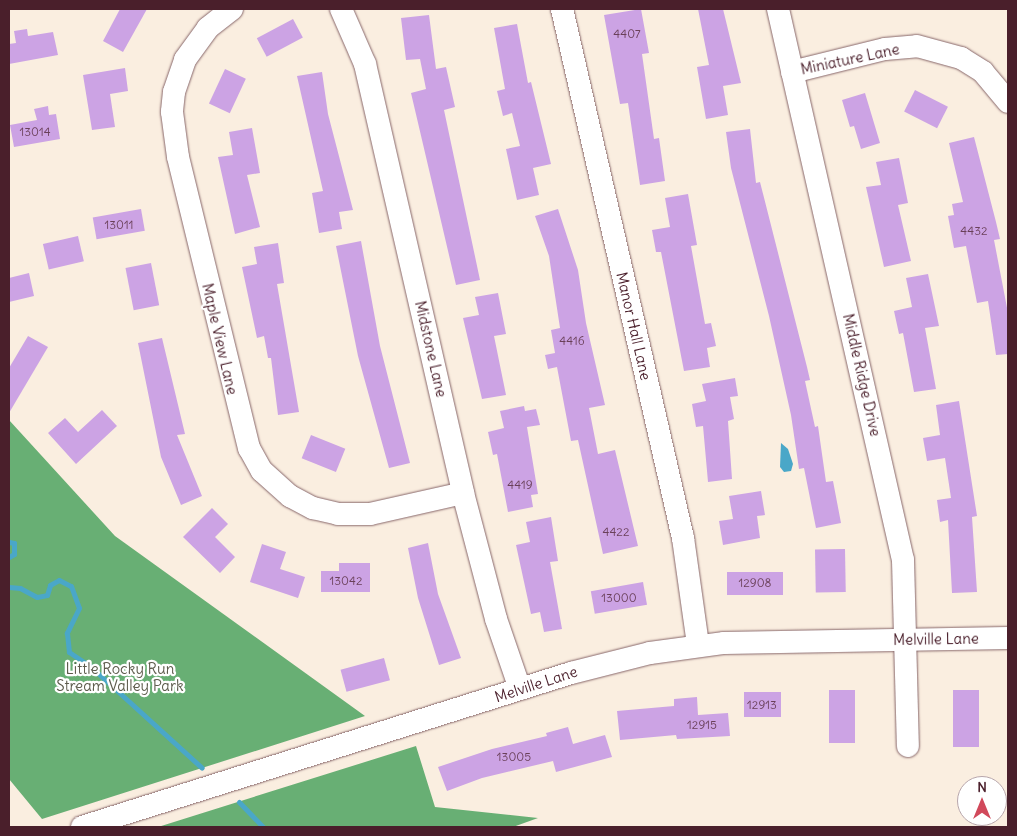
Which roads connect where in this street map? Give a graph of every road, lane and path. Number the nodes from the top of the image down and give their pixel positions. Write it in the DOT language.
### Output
graph roads {
  1 [pos="232,9"];
  2 [pos="341,9"];
  3 [pos="562,9"];
  4 [pos="778,9"];
  5 [pos="792,72"];
  6 [pos="1008,102"];
  7 [pos="463,493"];
  8 [pos="1008,638"];
  9 [pos="906,640"];
  10 [pos="698,645"];
  11 [pos="520,689"];
  12 [pos="908,746"];
  13 [pos="82,827"];
  1 -- 7 [label="street, Maple View Lane"];
  2 -- 7 [label="street, Midstone Lane"];
  3 -- 10 [label="street, Manor Hall Lane"];
  4 -- 5 [label="street, Middle Ridge Drive"];
  5 -- 6 [label="street, Miniature Lane"];
  5 -- 9 [label="street, Middle Ridge Drive"];
  7 -- 11 [label="street, Midstone Lane"];
  8 -- 9 [label="street, Melville Lane"];
  9 -- 10 [label="street, Melville Lane"];
  9 -- 12 [label="street, Middle Ridge Drive"];
  10 -- 11 [label="street, Melville Lane"];
  11 -- 13 [label="street, Melville Lane"];
}
